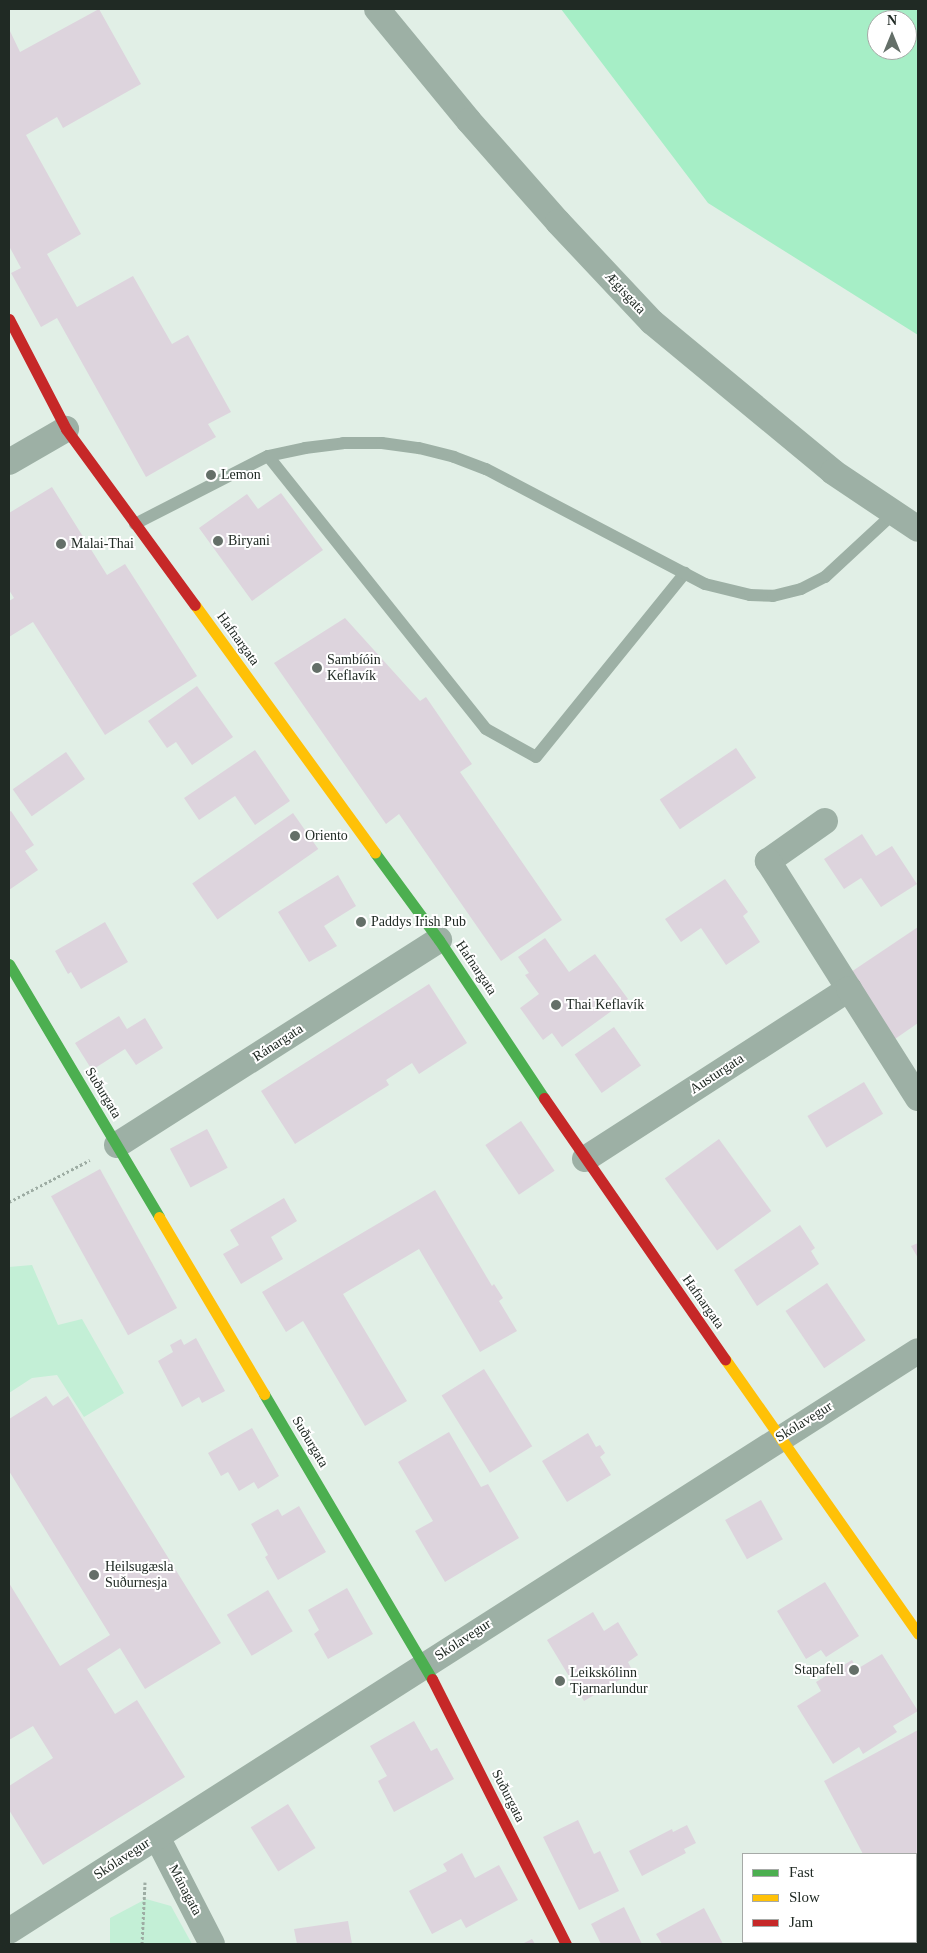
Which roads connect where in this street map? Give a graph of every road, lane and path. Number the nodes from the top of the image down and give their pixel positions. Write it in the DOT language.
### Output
graph roads {
  1 [pos="377,9"];
  2 [pos="9,319"];
  3 [pos="66,428"];
  4 [pos="268,456"];
  5 [pos="9,462"];
  6 [pos="894,513"];
  7 [pos="135,524"];
  8 [pos="918,529"];
  9 [pos="684,573"];
  10 [pos="825,821"];
  11 [pos="439,940"];
  12 [pos="9,964"];
  13 [pos="849,989"];
  14 [pos="918,1098"];
  15 [pos="117,1146"];
  16 [pos="585,1159"];
  17 [pos="9,1202"];
  18 [pos="918,1351"];
  19 [pos="780,1437"];
  20 [pos="918,1634"];
  21 [pos="424,1664"];
  22 [pos="150,1842"];
  23 [pos="9,1931"];
  24 [pos="142,1944"];
  25 [pos="212,1944"];
  26 [pos="566,1944"];
  1 -- 6 [label="street, Ægisgata"];
  2 -- 3 [label="street, Hafnargata"];
  3 -- 5 [label="street"];
  3 -- 7 [label="street, Hafnargata"];
  4 -- 7 [label="lane"];
  4 -- 9 [label="lane"];
  4 -- 9 [label="lane"];
  6 -- 8 [label="street, Ægisgata"];
  6 -- 9 [label="lane"];
  7 -- 11 [label="street, Hafnargata"];
  10 -- 13 [label="street"];
  11 -- 15 [label="street, Ránargata"];
  11 -- 16 [label="street, Hafnargata"];
  12 -- 15 [label="street, Suðurgata"];
  13 -- 14 [label="street"];
  13 -- 16 [label="street, Austurgata"];
  15 -- 17 [label="path"];
  15 -- 21 [label="street, Suðurgata"];
  16 -- 19 [label="street, Hafnargata"];
  18 -- 19 [label="street, Skólavegur"];
  19 -- 20 [label="street, Hafnargata"];
  19 -- 21 [label="street, Skólavegur"];
  21 -- 22 [label="street, Skólavegur"];
  21 -- 26 [label="street, Suðurgata"];
  22 -- 23 [label="street, Skólavegur"];
  22 -- 24 [label="path"];
  22 -- 25 [label="street, Mánagata"];
}
